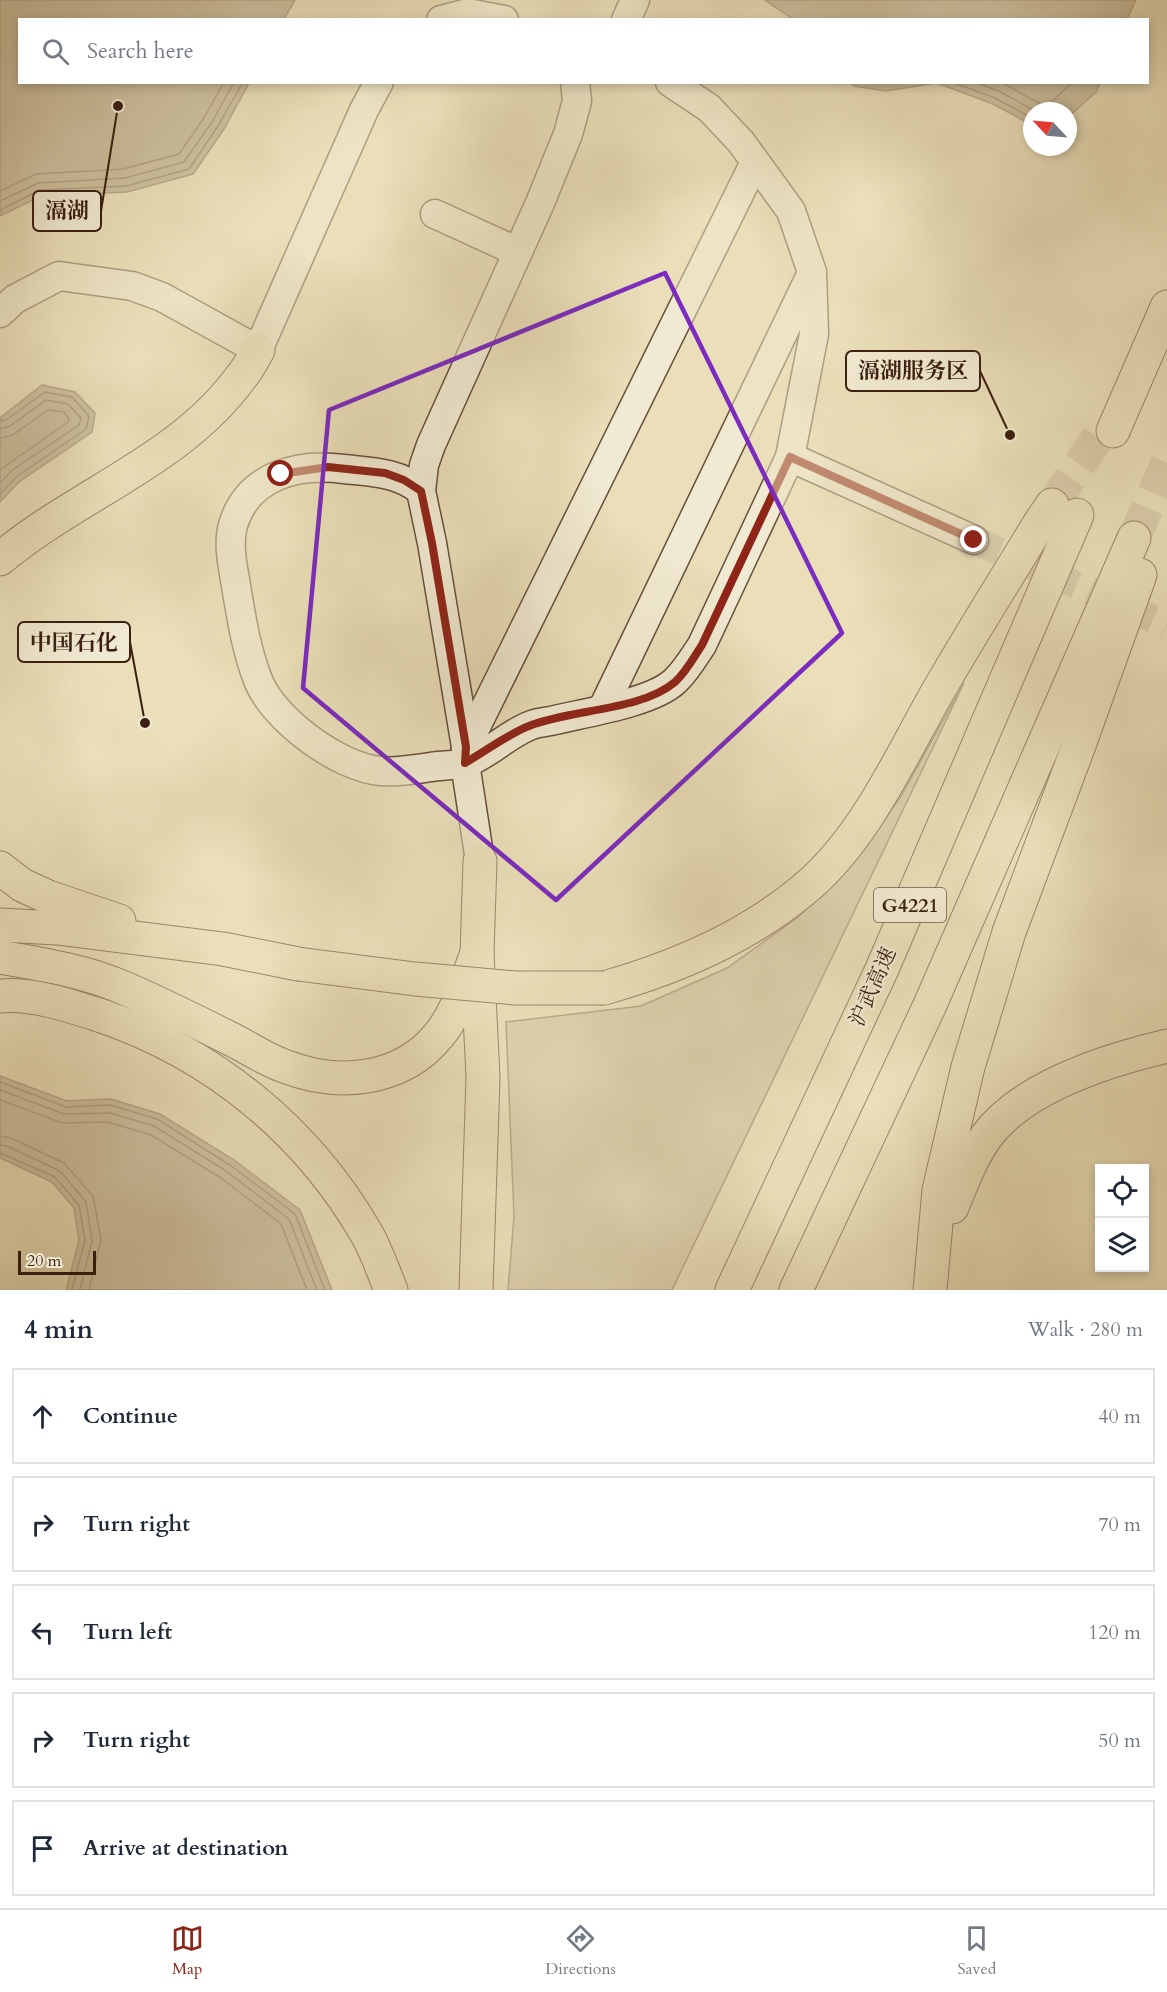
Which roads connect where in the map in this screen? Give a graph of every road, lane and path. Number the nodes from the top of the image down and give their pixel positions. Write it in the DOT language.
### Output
graph roads {
  1 [pos="635,0"];
  2 [pos="449,18"];
  3 [pos="498,18"];
  4 [pos="627,18"];
  5 [pos="378,84"];
  6 [pos="575,84"];
  7 [pos="594,84"];
  8 [pos="673,84"];
  9 [pos="568,134"];
  10 [pos="755,162"];
  11 [pos="435,214"];
  12 [pos="518,252"];
  13 [pos="812,272"];
  14 [pos="1167,307"];
  15 [pos="0,313"];
  16 [pos="258,350"];
  17 [pos="1109,429"];
  18 [pos="790,457"];
  19 [pos="421,491"];
  20 [pos="974,540"];
  21 [pos="0,559"];
  22 [pos="603,708"];
  23 [pos="466,755"];
  24 [pos="480,861"];
  25 [pos="0,868"];
  26 [pos="0,926"];
  27 [pos="223,949"];
  28 [pos="477,953"];
  29 [pos="0,957"];
  30 [pos="0,996"];
  31 [pos="1167,1046"];
  32 [pos="391,1290"];
  33 [pos="476,1290"];
  34 [pos="732,1290"];
  35 [pos="796,1290"];
  36 [pos="931,1290"];
  1 -- 4 [label="lane"];
  2 -- 3 [label="lane"];
  5 -- 16 [label="lane"];
  6 -- 9 [label="lane"];
  7 -- 9 [label="lane"];
  8 -- 10 [label="lane"];
  9 -- 12 [label="lane"];
  10 -- 13 [label="lane"];
  10 -- 23 [label="lane"];
  11 -- 12 [label="lane"];
  12 -- 19 [label="lane"];
  13 -- 18 [label="lane"];
  13 -- 22 [label="lane"];
  14 -- 17 [label="highway"];
  15 -- 16 [label="lane"];
  16 -- 21 [label="highway"];
  18 -- 20 [label="lane"];
  18 -- 22 [label="lane"];
  19 -- 23 [label="lane"];
  19 -- 23 [label="lane"];
  22 -- 23 [label="lane"];
  23 -- 24 [label="lane"];
  24 -- 28 [label="highway"];
  25 -- 27 [label="highway"];
  26 -- 27 [label="highway"];
  27 -- 34 [label="highway, 沪武高速 / G4221, bridge"];
  28 -- 29 [label="highway"];
  28 -- 33 [label="highway"];
  30 -- 32 [label="highway"];
  31 -- 36 [label="highway"];
  35 -- 36 [label="highway, G4221"];
}
